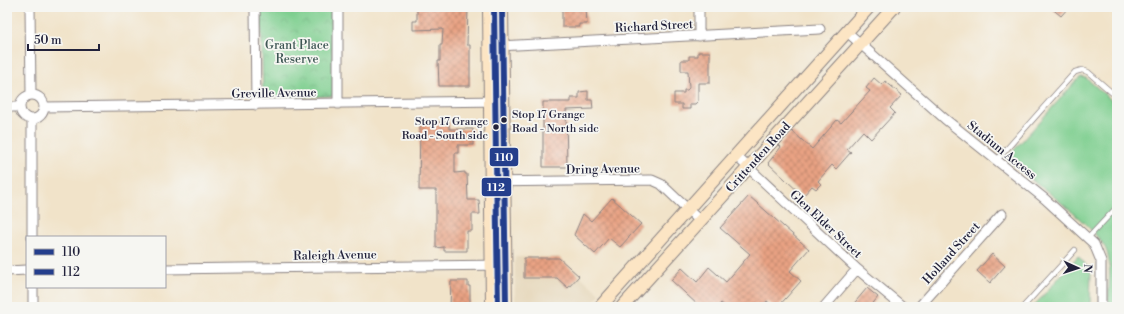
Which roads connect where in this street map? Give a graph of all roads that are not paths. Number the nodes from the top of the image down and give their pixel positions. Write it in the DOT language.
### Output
graph roads {
  1 [pos="30,7"];
  2 [pos="255,7"];
  3 [pos="338,7"];
  4 [pos="489,7"];
  5 [pos="502,7"];
  6 [pos="699,7"];
  7 [pos="869,7"];
  8 [pos="894,7"];
  9 [pos="820,29"];
  10 [pos="846,31"];
  11 [pos="699,36"];
  12 [pos="860,44"];
  13 [pos="489,46"];
  14 [pos="502,46"];
  15 [pos="31,94"];
  16 [pos="1117,97"];
  17 [pos="503,100"];
  18 [pos="490,101"];
  19 [pos="338,104"];
  20 [pos="256,105"];
  21 [pos="7,107"];
  22 [pos="19,107"];
  23 [pos="44,107"];
  24 [pos="32,119"];
  25 [pos="735,155"];
  26 [pos="996,161"];
  27 [pos="748,167"];
  28 [pos="490,182"];
  29 [pos="504,182"];
  30 [pos="1117,207"];
  31 [pos="687,208"];
  32 [pos="1002,214"];
  33 [pos="700,221"];
  34 [pos="32,236"];
  35 [pos="1088,238"];
  36 [pos="1074,250"];
  37 [pos="491,265"];
  38 [pos="505,265"];
  39 [pos="166,269"];
  40 [pos="857,269"];
  41 [pos="7,270"];
  42 [pos="26,270"];
  43 [pos="33,288"];
  44 [pos="33,307"];
  45 [pos="492,307"];
  46 [pos="506,307"];
  47 [pos="600,307"];
  48 [pos="622,307"];
  49 [pos="824,307"];
  50 [pos="903,307"];
  51 [pos="919,307"];
  52 [pos="1024,307"];
  53 [pos="1100,307"];
  1 -- 15 [label="street"];
  2 -- 20 [label="street"];
  3 -- 19 [label="street"];
  4 -- 13 [label="main road"];
  5 -- 14 [label="main road"];
  6 -- 11 [label="street"];
  7 -- 10 [label="main road, Crittenden Road"];
  8 -- 12 [label="main road, Crittenden Road"];
  9 -- 11 [label="street, Richard Street"];
  10 -- 12 [label="street, Stadium Access"];
  10 -- 25 [label="main road, Crittenden Road"];
  11 -- 14 [label="street, Richard Street"];
  12 -- 26 [label="street, Stadium Access"];
  12 -- 27 [label="main road, Crittenden Road"];
  13 -- 14 [label="street, Richard Street"];
  13 -- 18 [label="main road"];
  14 -- 17 [label="main road"];
  15 -- 22 [label="street"];
  15 -- 23 [label="street"];
  16 -- 26 [label="lane"];
  17 -- 18 [label="street, Greville Avenue"];
  17 -- 29 [label="main road"];
  18 -- 19 [label="street, Greville Avenue"];
  18 -- 28 [label="main road"];
  19 -- 20 [label="street, Greville Avenue"];
  20 -- 23 [label="street, Greville Avenue"];
  21 -- 22 [label="street"];
  22 -- 24 [label="street"];
  23 -- 24 [label="street"];
  24 -- 34 [label="street"];
  25 -- 27 [label="street, Glen Elder Street"];
  25 -- 31 [label="main road, Crittenden Road"];
  26 -- 35 [label="street, Stadium Access"];
  27 -- 33 [label="main road, Crittenden Road"];
  27 -- 40 [label="street, Glen Elder Street"];
  28 -- 29 [label="street, Dring Avenue"];
  28 -- 37 [label="main road"];
  29 -- 31 [label="street, Dring Avenue"];
  29 -- 38 [label="main road"];
  30 -- 35 [label="lane"];
  31 -- 33 [label="street, Dring Avenue"];
  31 -- 47 [label="main road, Crittenden Road"];
  32 -- 51 [label="street, Holland Street"];
  33 -- 48 [label="main road, Crittenden Road"];
  35 -- 53 [label="street, Stadium Access"];
  36 -- 52 [label="lane"];
  37 -- 38 [label="street, Raleigh Avenue"];
  37 -- 39 [label="street, Raleigh Avenue"];
  37 -- 45 [label="main road"];
  38 -- 46 [label="main road"];
  40 -- 49 [label="street"];
  40 -- 50 [label="street, Glen Elder Street"];
  41 -- 42 [label="street"];
  43 -- 44 [label="street"];
}
